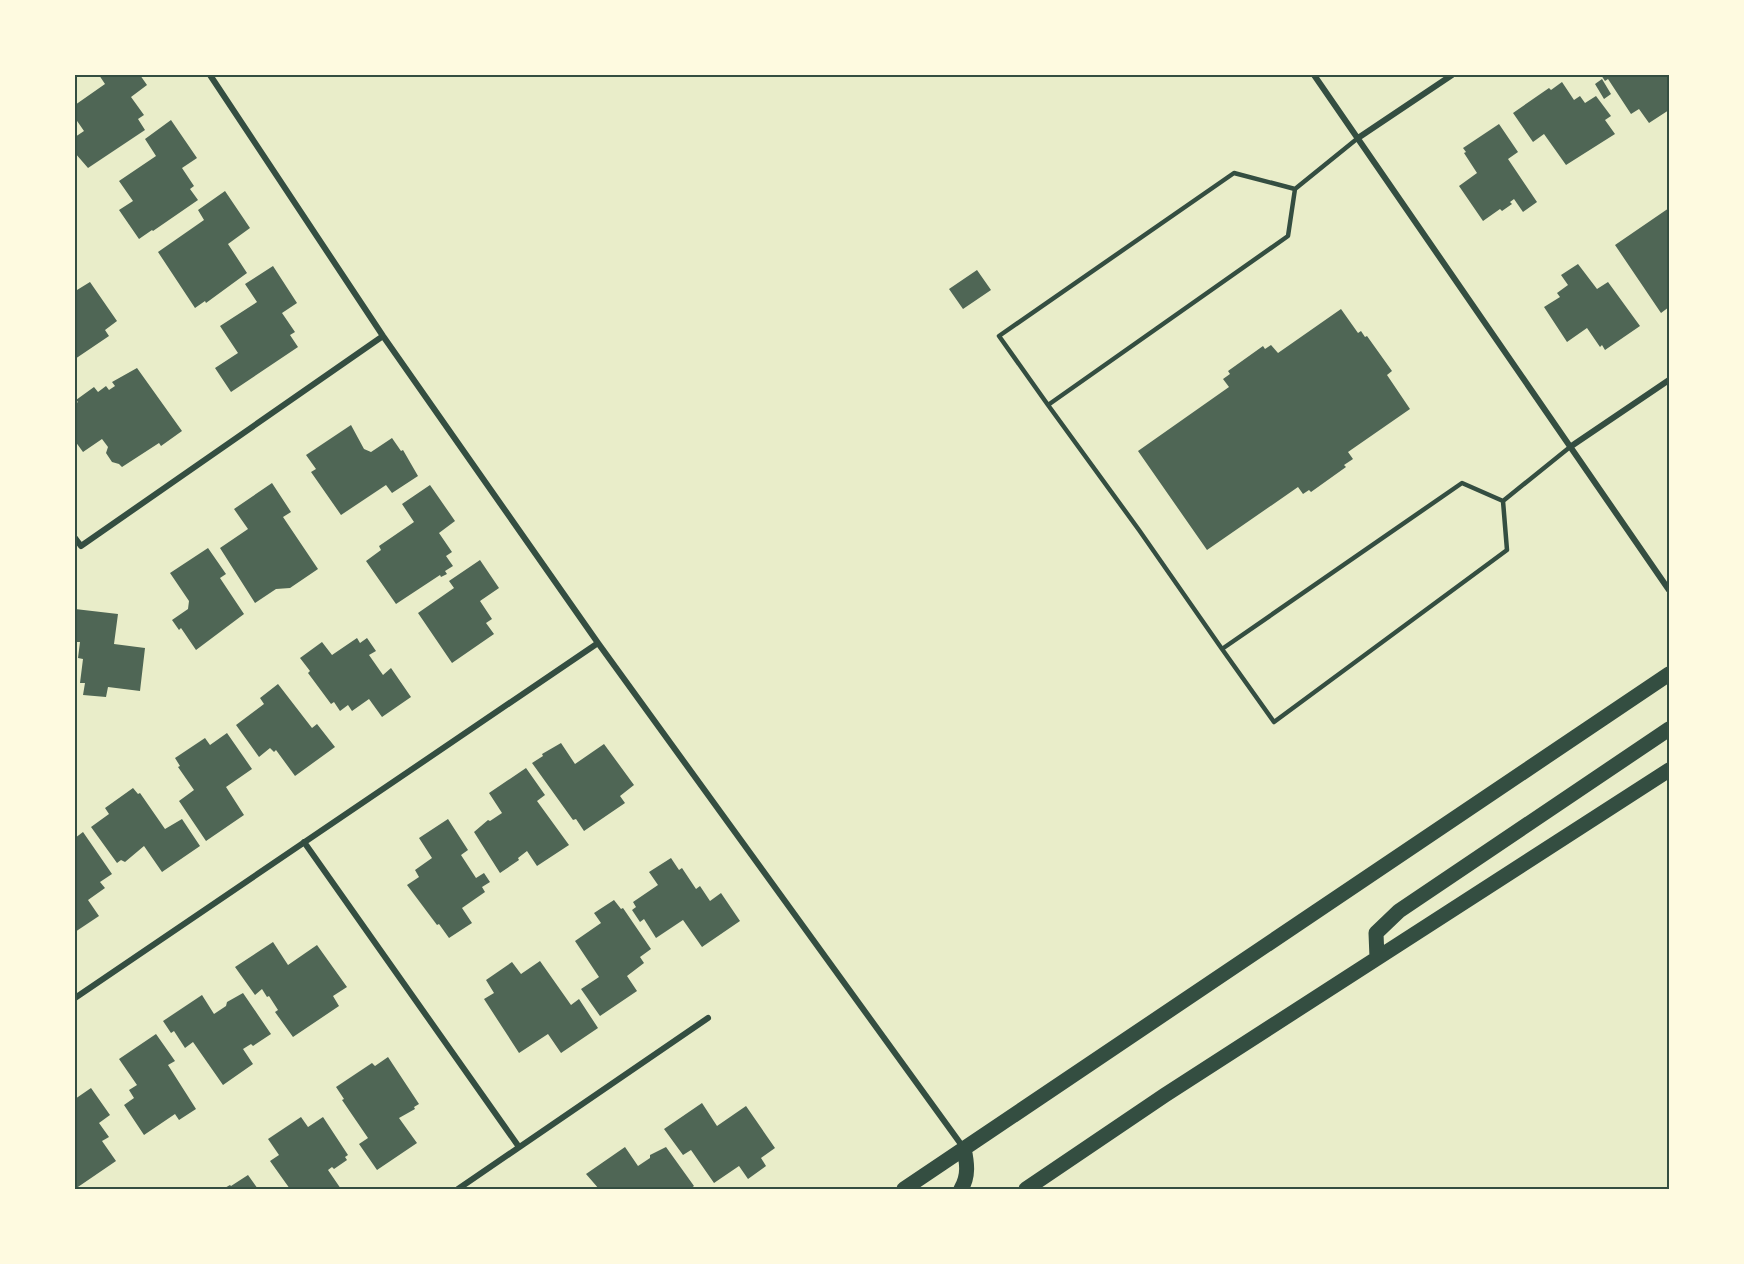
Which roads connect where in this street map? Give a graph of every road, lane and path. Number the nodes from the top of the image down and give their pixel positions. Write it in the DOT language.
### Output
graph roads {
  1 [pos="210,75"];
  2 [pos="1314,75"];
  3 [pos="1452,75"];
  4 [pos="1358,138"];
  5 [pos="1295,189"];
  6 [pos="383,336"];
  7 [pos="1669,380"];
  8 [pos="1048,405"];
  9 [pos="1570,447"];
  10 [pos="1503,501"];
  11 [pos="75,538"];
  12 [pos="1669,590"];
  13 [pos="598,643"];
  14 [pos="1221,649"];
  15 [pos="1669,674"];
  16 [pos="1669,729"];
  17 [pos="1669,770"];
  18 [pos="304,842"];
  19 [pos="1377,958"];
  20 [pos="75,998"];
  21 [pos="708,1018"];
  22 [pos="519,1147"];
  23 [pos="964,1148"];
  24 [pos="458,1189"];
  25 [pos="904,1189"];
  26 [pos="961,1189"];
  27 [pos="1026,1189"];
  1 -- 6 [label="street"];
  2 -- 4 [label="street"];
  3 -- 4 [label="street"];
  4 -- 5 [label="lane"];
  4 -- 9 [label="street"];
  5 -- 8 [label="lane"];
  5 -- 8 [label="lane"];
  6 -- 11 [label="street"];
  6 -- 13 [label="street"];
  7 -- 9 [label="street"];
  8 -- 14 [label="lane"];
  9 -- 10 [label="lane"];
  9 -- 12 [label="street"];
  10 -- 14 [label="lane"];
  10 -- 14 [label="lane"];
  13 -- 18 [label="street"];
  13 -- 23 [label="street"];
  15 -- 23 [label="main road"];
  16 -- 19 [label="main road"];
  17 -- 19 [label="main road"];
  18 -- 20 [label="street"];
  18 -- 22 [label="street"];
  19 -- 27 [label="main road"];
  21 -- 22 [label="street"];
  22 -- 24 [label="street"];
  23 -- 25 [label="main road"];
  23 -- 26 [label="main road"];
}
